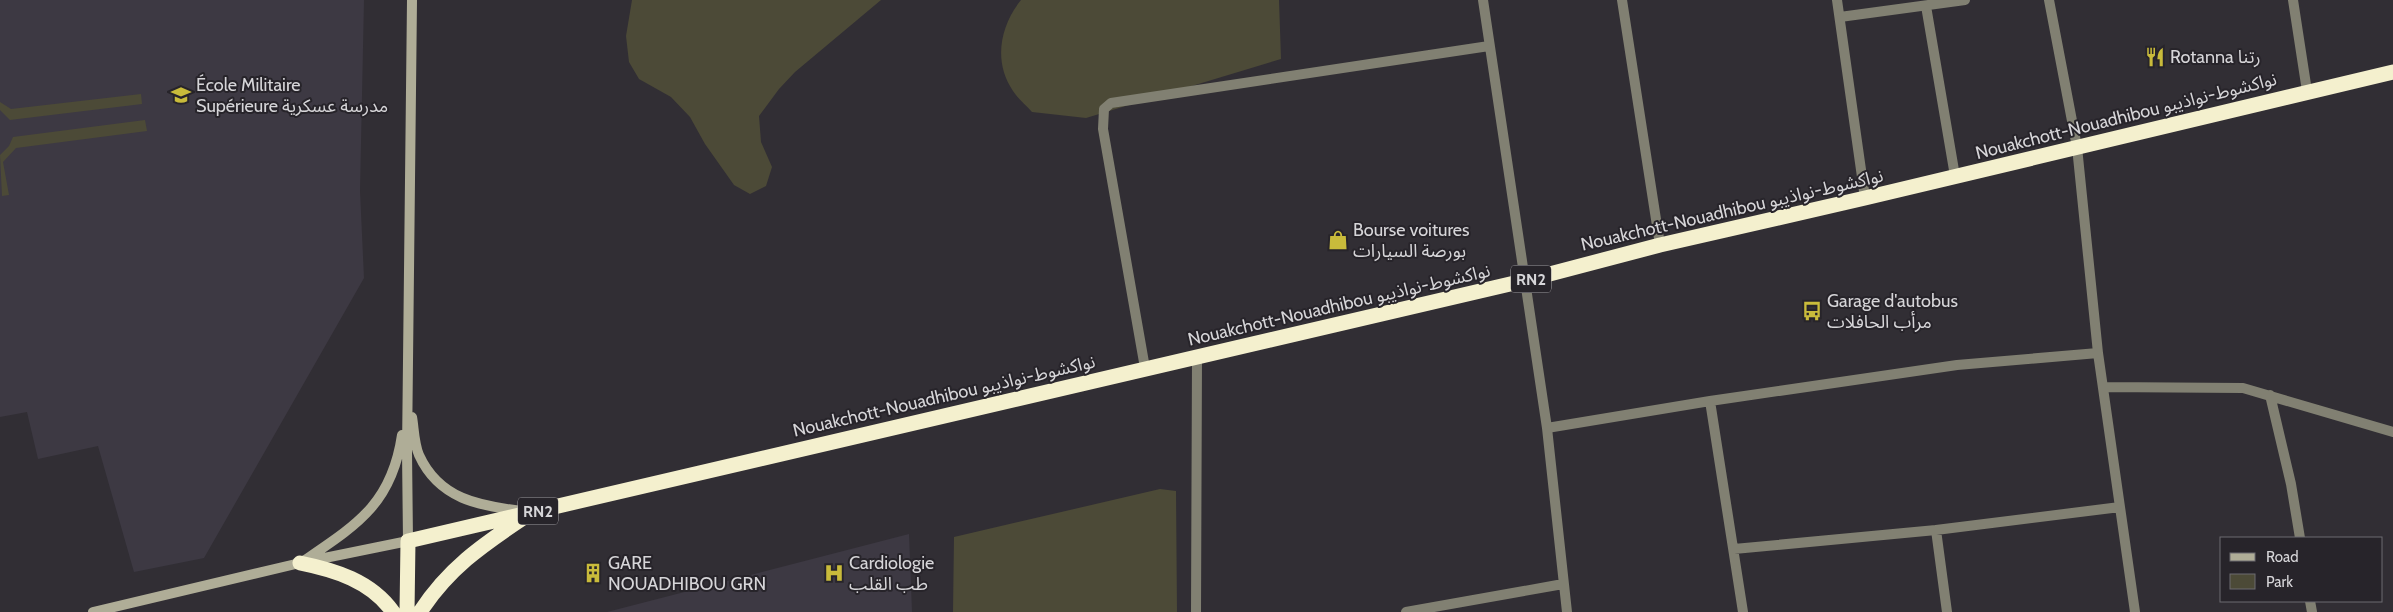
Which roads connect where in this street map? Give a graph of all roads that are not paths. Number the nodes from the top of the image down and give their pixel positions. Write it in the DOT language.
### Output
graph roads {
  1 [pos="412,0"];
  2 [pos="1483,0"];
  3 [pos="1622,0"];
  4 [pos="1837,0"];
  5 [pos="1965,0"];
  6 [pos="2049,0"];
  7 [pos="2294,0"];
  8 [pos="1926,6"];
  9 [pos="1840,17"];
  10 [pos="1490,46"];
  11 [pos="2393,72"];
  12 [pos="2307,91"];
  13 [pos="2077,147"];
  14 [pos="1955,176"];
  15 [pos="1865,198"];
  16 [pos="1660,244"];
  17 [pos="1523,281"];
  18 [pos="2098,353"];
  19 [pos="1197,358"];
  20 [pos="1145,368"];
  21 [pos="2103,387"];
  22 [pos="408,391"];
  23 [pos="2270,395"];
  24 [pos="1710,401"];
  25 [pos="1547,428"];
  26 [pos="2393,432"];
  27 [pos="2120,506"];
  28 [pos="532,512"];
  29 [pos="1936,530"];
  30 [pos="2300,537"];
  31 [pos="408,541"];
  32 [pos="1734,549"];
  33 [pos="300,563"];
  34 [pos="1563,584"];
  35 [pos="113,610"];
  36 [pos="93,612"];
  37 [pos="393,612"];
  38 [pos="407,612"];
  39 [pos="420,612"];
  40 [pos="1196,612"];
  41 [pos="1406,612"];
  42 [pos="1567,612"];
  43 [pos="1743,612"];
  44 [pos="1947,612"];
  45 [pos="2135,612"];
  1 -- 22 [label="main road"];
  2 -- 10 [label="street"];
  3 -- 16 [label="street"];
  4 -- 9 [label="street"];
  5 -- 8 [label="street"];
  6 -- 13 [label="street"];
  7 -- 12 [label="street"];
  8 -- 9 [label="street"];
  8 -- 14 [label="street"];
  9 -- 15 [label="street"];
  10 -- 17 [label="street"];
  10 -- 20 [label="street"];
  11 -- 12 [label="highway, Nouakchott-Nouadhibou نواكشوط-نواذيبو / RN2"];
  12 -- 13 [label="highway, Nouakchott-Nouadhibou نواكشوط-نواذيبو / RN2"];
  13 -- 14 [label="highway, Nouakchott-Nouadhibou نواكشوط-نواذيبو / RN2"];
  13 -- 18 [label="street"];
  14 -- 15 [label="highway, Nouakchott-Nouadhibou نواكشوط-نواذيبو / RN2"];
  15 -- 16 [label="highway, Nouakchott-Nouadhibou نواكشوط-نواذيبو / RN2"];
  16 -- 17 [label="highway, Nouakchott-Nouadhibou نواكشوط-نواذيبو / RN2"];
  17 -- 19 [label="highway, Nouakchott-Nouadhibou نواكشوط-نواذيبو / RN2"];
  17 -- 25 [label="street"];
  18 -- 21 [label="street"];
  18 -- 24 [label="street"];
  19 -- 20 [label="highway, Nouakchott-Nouadhibou نواكشوط-نواذيبو / RN2"];
  19 -- 40 [label="street"];
  20 -- 28 [label="highway, Nouakchott-Nouadhibou نواكشوط-نواذيبو / RN2"];
  21 -- 23 [label="street"];
  21 -- 27 [label="street"];
  22 -- 28 [label="main road"];
  22 -- 31 [label="main road"];
  22 -- 33 [label="main road"];
  23 -- 26 [label="street"];
  23 -- 30 [label="street"];
  24 -- 25 [label="street"];
  24 -- 32 [label="street"];
  25 -- 34 [label="street"];
  27 -- 29 [label="street"];
  27 -- 45 [label="street"];
  28 -- 31 [label="highway, Nouakchott-Nouadhibou نواكشوط-نواذيبو / RN2"];
  28 -- 39 [label="highway"];
  29 -- 32 [label="street"];
  29 -- 44 [label="street"];
  31 -- 33 [label="main road"];
  31 -- 38 [label="highway"];
  32 -- 43 [label="street"];
  33 -- 35 [label="main road"];
  33 -- 37 [label="highway"];
  34 -- 41 [label="street"];
  34 -- 42 [label="street"];
  35 -- 36 [label="main road"];
}
